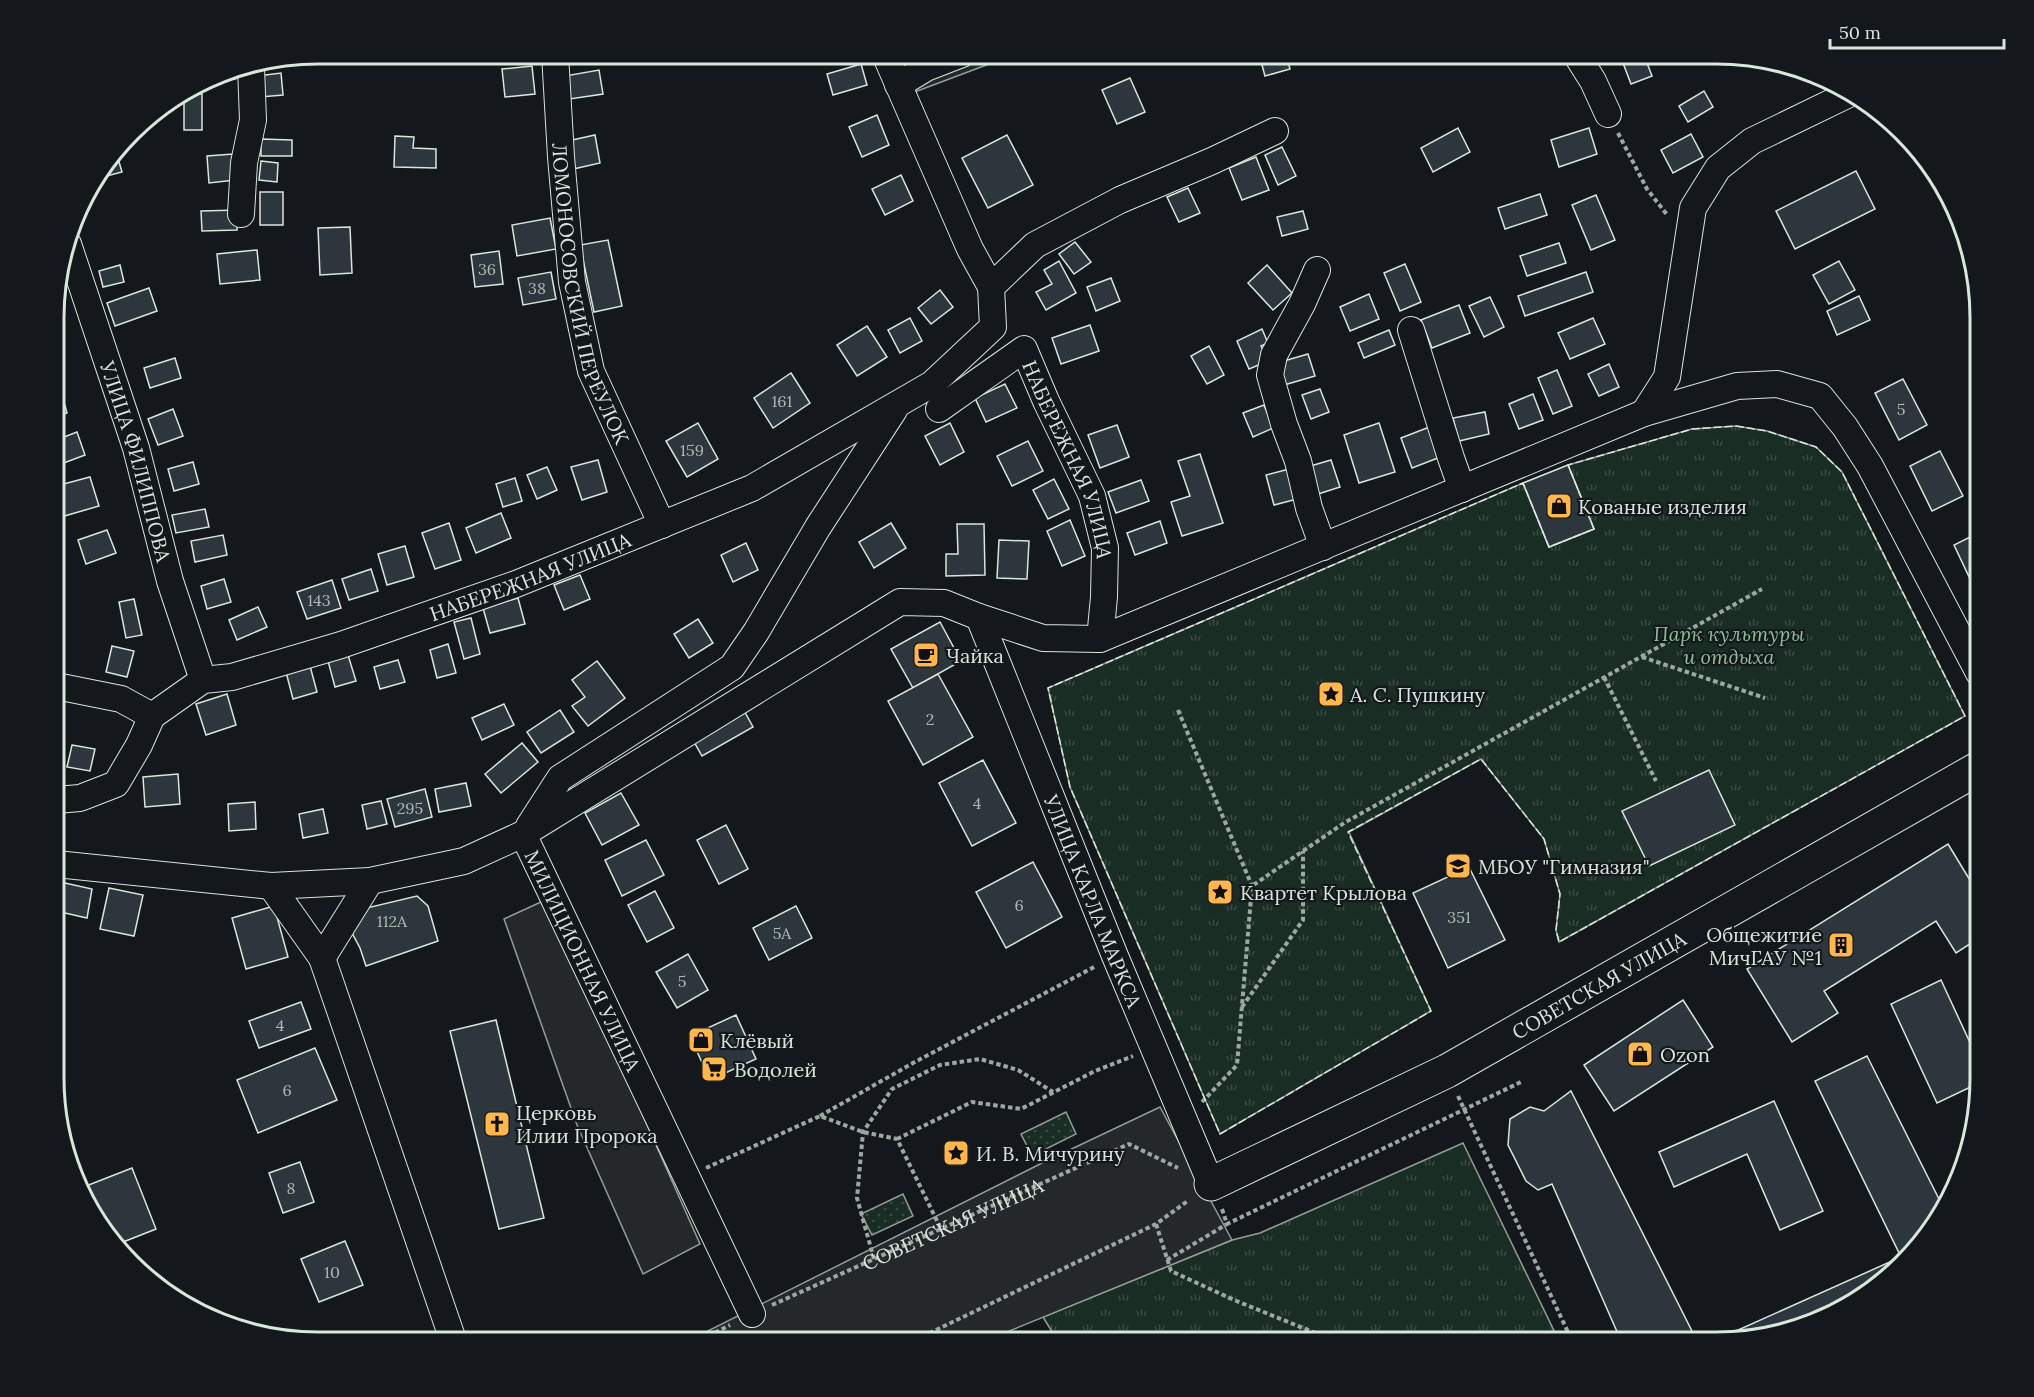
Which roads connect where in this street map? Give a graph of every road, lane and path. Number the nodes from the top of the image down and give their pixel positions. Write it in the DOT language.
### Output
graph roads {
  1 [pos="556,64"];
  2 [pos="889,64"];
  3 [pos="936,64"];
  4 [pos="1582,64"];
  5 [pos="251,73"];
  6 [pos="898,85"];
  7 [pos="1842,97"];
  8 [pos="1608,114"];
  9 [pos="1275,131"];
  10 [pos="241,214"];
  11 [pos="1688,241"];
  12 [pos="72,256"];
  13 [pos="1317,270"];
  14 [pos="991,287"];
  15 [pos="1411,330"];
  16 [pos="898,405"];
  17 [pos="939,410"];
  18 [pos="1644,413"];
  19 [pos="1462,489"];
  20 [pos="662,525"];
  21 [pos="1323,547"];
  22 [pos="1762,589"];
  23 [pos="979,617"];
  24 [pos="1100,639"];
  25 [pos="1970,656"];
  26 [pos="1641,657"];
  27 [pos="1604,677"];
  28 [pos="203,680"];
  29 [pos="64,688"];
  30 [pos="1766,698"];
  31 [pos="1178,710"];
  32 [pos="152,716"];
  33 [pos="1970,773"];
  34 [pos="1656,781"];
  35 [pos="64,799"];
  36 [pos="523,834"];
  37 [pos="1304,850"];
  38 [pos="64,865"];
  39 [pos="369,881"];
  40 [pos="271,886"];
  41 [pos="1252,886"];
  42 [pos="1115,956"];
  43 [pos="322,958"];
  44 [pos="1242,1007"];
  45 [pos="1155,1047"];
  46 [pos="1447,1071"];
  47 [pos="1523,1081"];
  48 [pos="1053,1092"];
  49 [pos="1465,1109"];
  50 [pos="820,1116"];
  51 [pos="1185,1120"];
  52 [pos="863,1132"];
  53 [pos="897,1139"];
  54 [pos="687,1177"];
  55 [pos="1211,1184"];
  56 [pos="1156,1224"];
  57 [pos="1227,1224"];
  58 [pos="941,1229"];
  59 [pos="874,1259"];
  60 [pos="1167,1260"];
  61 [pos="752,1314"];
  62 [pos="451,1332"];
  63 [pos="717,1332"];
  64 [pos="932,1332"];
  65 [pos="1313,1332"];
  66 [pos="1568,1332"];
  1 -- 20 [label="street, ЛОМОНОСОВСКИЙ ПЕРЕУЛОК"];
  2 -- 6 [label="street, НАБЕРЕЖНАЯ УЛИЦА"];
  3 -- 6 [label="street"];
  4 -- 8 [label="street"];
  5 -- 10 [label="street"];
  6 -- 14 [label="street, НАБЕРЕЖНАЯ УЛИЦА"];
  7 -- 11 [label="street"];
  8 -- 11 [label="path"];
  9 -- 14 [label="street"];
  11 -- 18 [label="street"];
  12 -- 28 [label="street, УЛИЦА ФИЛИППОВА"];
  13 -- 21 [label="street"];
  14 -- 16 [label="street, НАБЕРЕЖНАЯ УЛИЦА"];
  15 -- 19 [label="street"];
  16 -- 20 [label="street, НАБЕРЕЖНАЯ УЛИЦА"];
  16 -- 36 [label="street, НАБЕРЕЖНАЯ УЛИЦА"];
  17 -- 24 [label="street, НАБЕРЕЖНАЯ УЛИЦА"];
  18 -- 19 [label="street"];
  18 -- 25 [label="street"];
  19 -- 21 [label="street"];
  20 -- 28 [label="street, НАБЕРЕЖНАЯ УЛИЦА"];
  21 -- 24 [label="street"];
  22 -- 26 [label="path"];
  23 -- 24 [label="street"];
  23 -- 36 [label="street"];
  23 -- 42 [label="street, УЛИЦА КАРЛА МАРКСА"];
  26 -- 27 [label="path"];
  26 -- 30 [label="path"];
  27 -- 34 [label="path"];
  27 -- 37 [label="path"];
  28 -- 32 [label="street, НАБЕРЕЖНАЯ УЛИЦА"];
  29 -- 32 [label="street"];
  31 -- 41 [label="path"];
  32 -- 35 [label="street"];
  33 -- 46 [label="main road, СОВЕТСКАЯ УЛИЦА"];
  36 -- 39 [label="street"];
  36 -- 54 [label="street, МИЛИЦИОННАЯ УЛИЦА"];
  37 -- 41 [label="path"];
  37 -- 44 [label="path"];
  38 -- 40 [label="street"];
  39 -- 40 [label="street"];
  39 -- 43 [label="street"];
  40 -- 43 [label="street"];
  41 -- 44 [label="path"];
  42 -- 45 [label="street, УЛИЦА КАРЛА МАРКСА"];
  42 -- 50 [label="path"];
  43 -- 62 [label="street"];
  44 -- 51 [label="path"];
  45 -- 48 [label="path"];
  45 -- 51 [label="street, УЛИЦА КАРЛА МАРКСА"];
  46 -- 49 [label="path"];
  46 -- 55 [label="main road, СОВЕТСКАЯ УЛИЦА"];
  47 -- 49 [label="path"];
  48 -- 52 [label="path"];
  48 -- 53 [label="path"];
  49 -- 57 [label="path"];
  49 -- 66 [label="path"];
  50 -- 52 [label="path"];
  50 -- 54 [label="path"];
  51 -- 55 [label="street, УЛИЦА КАРЛА МАРКСА"];
  52 -- 53 [label="path"];
  52 -- 59 [label="path"];
  53 -- 58 [label="path"];
  54 -- 61 [label="street, МИЛИЦИОННАЯ УЛИЦА"];
  55 -- 56 [label="path"];
  55 -- 57 [label="path"];
  55 -- 58 [label="path, СОВЕТСКАЯ УЛИЦА"];
  56 -- 60 [label="path"];
  56 -- 64 [label="path"];
  57 -- 60 [label="path"];
  58 -- 59 [label="path, СОВЕТСКАЯ УЛИЦА"];
  59 -- 61 [label="path, СОВЕТСКАЯ УЛИЦА"];
  60 -- 65 [label="path"];
  61 -- 63 [label="path, СОВЕТСКАЯ УЛИЦА"];
}
